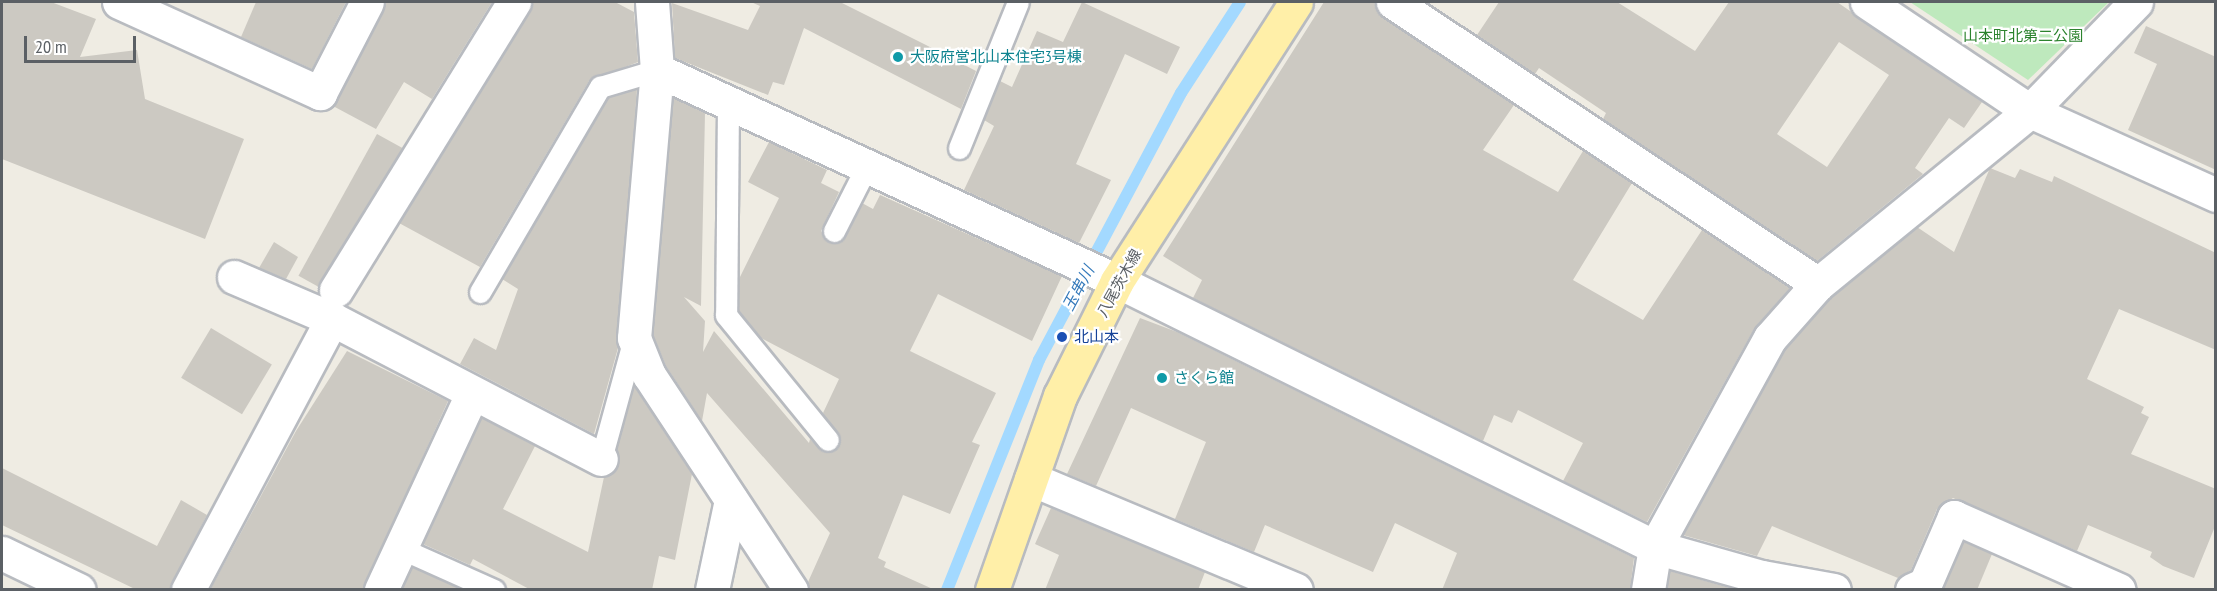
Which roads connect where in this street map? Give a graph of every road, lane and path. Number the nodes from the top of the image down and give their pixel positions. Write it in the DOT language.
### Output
graph roads {
  1 [pos="119,2"];
  2 [pos="367,2"];
  3 [pos="514,2"];
  4 [pos="652,2"];
  5 [pos="1018,2"];
  6 [pos="1296,2"];
  7 [pos="1393,2"];
  8 [pos="1867,2"];
  9 [pos="2136,2"];
  10 [pos="657,70"];
  11 [pos="728,103"];
  12 [pos="2030,111"];
  13 [pos="959,148"];
  14 [pos="867,166"];
  15 [pos="2216,195"];
  16 [pos="834,231"];
  17 [pos="234,277"];
  18 [pos="1115,281"];
  19 [pos="1818,284"];
  20 [pos="480,292"];
  21 [pos="334,304"];
  22 [pos="633,338"];
  23 [pos="472,394"];
  24 [pos="828,440"];
  25 [pos="601,459"];
  26 [pos="1030,479"];
  27 [pos="731,500"];
  28 [pos="400,548"];
  29 [pos="1655,548"];
  30 [pos="2,553"];
  31 [pos="79,590"];
  32 [pos="188,590"];
  33 [pos="381,590"];
  34 [pos="494,590"];
  35 [pos="712,590"];
  36 [pos="791,590"];
  37 [pos="992,590"];
  38 [pos="1296,590"];
  39 [pos="1648,590"];
  40 [pos="1833,590"];
  41 [pos="1912,590"];
  42 [pos="2119,590"];
  1 -- 2 [label="street"];
  3 -- 21 [label="street"];
  4 -- 10 [label="street"];
  5 -- 13 [label="lane"];
  6 -- 18 [label="main road, 八尾茨木線"];
  7 -- 19 [label="street"];
  8 -- 12 [label="street"];
  9 -- 12 [label="street"];
  10 -- 11 [label="street"];
  10 -- 20 [label="lane"];
  10 -- 22 [label="street"];
  11 -- 14 [label="street"];
  11 -- 24 [label="lane"];
  12 -- 15 [label="street"];
  12 -- 19 [label="street"];
  14 -- 16 [label="lane"];
  14 -- 18 [label="street"];
  17 -- 21 [label="street"];
  18 -- 26 [label="main road, 八尾茨木線"];
  18 -- 29 [label="street"];
  19 -- 29 [label="street"];
  21 -- 23 [label="street"];
  21 -- 32 [label="street"];
  22 -- 25 [label="lane"];
  22 -- 27 [label="street"];
  23 -- 25 [label="street"];
  23 -- 28 [label="street"];
  26 -- 37 [label="main road, 八尾茨木線"];
  26 -- 38 [label="street"];
  27 -- 35 [label="street"];
  27 -- 36 [label="street"];
  28 -- 33 [label="street"];
  28 -- 34 [label="lane"];
  29 -- 39 [label="street"];
  29 -- 40 [label="street"];
  30 -- 31 [label="street"];
  41 -- 42 [label="street"];
}
